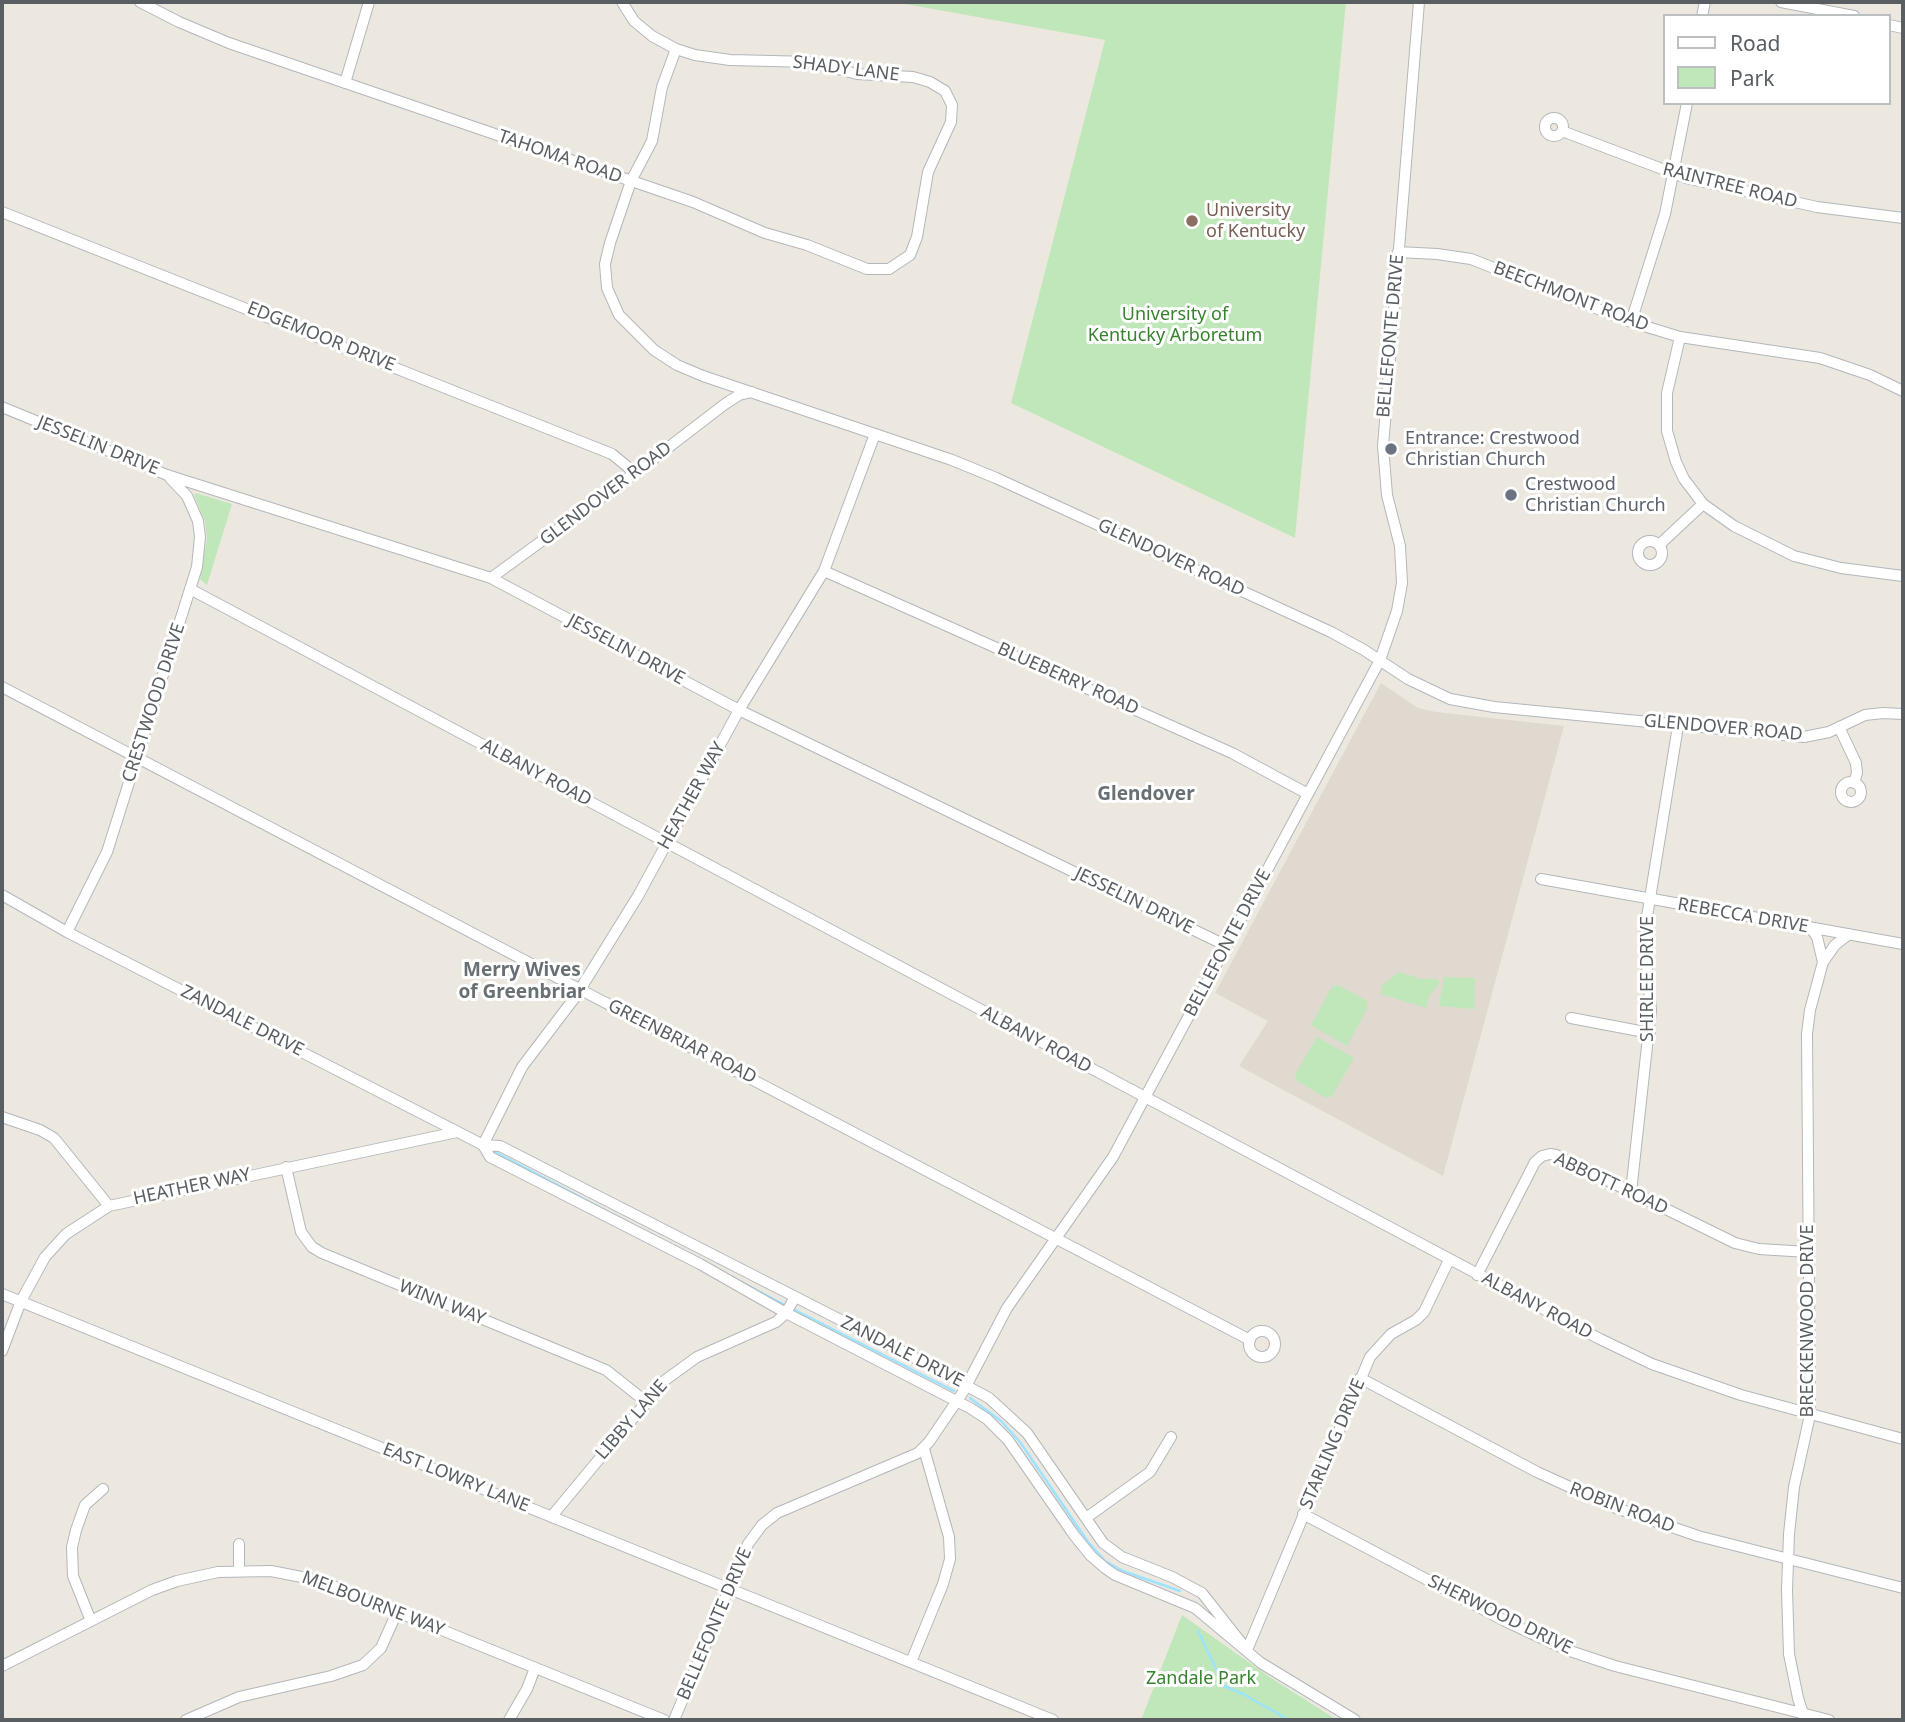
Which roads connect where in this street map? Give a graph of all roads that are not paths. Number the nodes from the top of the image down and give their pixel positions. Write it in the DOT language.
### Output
graph roads {
  1 [pos="140,2"];
  2 [pos="369,2"];
  3 [pos="622,2"];
  4 [pos="1419,2"];
  5 [pos="1781,2"];
  6 [pos="1844,14"];
  7 [pos="676,49"];
  8 [pos="345,83"];
  9 [pos="1687,105"];
  10 [pos="1562,131"];
  11 [pos="1674,174"];
  12 [pos="631,181"];
  13 [pos="924,183"];
  14 [pos="2,212"];
  15 [pos="1903,218"];
  16 [pos="1398,252"];
  17 [pos="1631,322"];
  18 [pos="1680,337"];
  19 [pos="1903,391"];
  20 [pos="752,392"];
  21 [pos="2,407"];
  22 [pos="875,434"];
  23 [pos="635,473"];
  24 [pos="167,475"];
  25 [pos="1703,504"];
  26 [pos="1659,545"];
  27 [pos="824,571"];
  28 [pos="1903,576"];
  29 [pos="491,578"];
  30 [pos="191,589"];
  31 [pos="1380,660"];
  32 [pos="2,687"];
  33 [pos="739,710"];
  34 [pos="1903,713"];
  35 [pos="1678,726"];
  36 [pos="1839,727"];
  37 [pos="136,758"];
  38 [pos="1854,783"];
  39 [pos="1308,794"];
  40 [pos="667,842"];
  41 [pos="1541,879"];
  42 [pos="2,895"];
  43 [pos="1650,900"];
  44 [pos="1811,928"];
  45 [pos="67,932"];
  46 [pos="1849,934"];
  47 [pos="1903,944"];
  48 [pos="1227,946"];
  49 [pos="1823,961"];
  50 [pos="579,989"];
  51 [pos="1571,1018"];
  52 [pos="1650,1033"];
  53 [pos="1144,1098"];
  54 [pos="2,1117"];
  55 [pos="458,1132"];
  56 [pos="483,1144"];
  57 [pos="286,1167"];
  58 [pos="1631,1192"];
  59 [pos="109,1206"];
  60 [pos="1057,1238"];
  61 [pos="1808,1252"];
  62 [pos="1449,1261"];
  63 [pos="1477,1275"];
  64 [pos="2,1294"];
  65 [pos="795,1297"];
  66 [pos="21,1301"];
  67 [pos="786,1313"];
  68 [pos="1250,1340"];
  69 [pos="2,1351"];
  70 [pos="1360,1378"];
  71 [pos="967,1385"];
  72 [pos="645,1401"];
  73 [pos="956,1401"];
  74 [pos="1810,1415"];
  75 [pos="1171,1437"];
  76 [pos="1903,1439"];
  77 [pos="924,1449"];
  78 [pos="103,1489"];
  79 [pos="1303,1514"];
  80 [pos="551,1517"];
  81 [pos="1086,1518"];
  82 [pos="239,1545"];
  83 [pos="1787,1559"];
  84 [pos="239,1571"];
  85 [pos="730,1588"];
  86 [pos="1903,1588"];
  87 [pos="397,1612"];
  88 [pos="91,1621"];
  89 [pos="1247,1650"];
  90 [pos="911,1662"];
  91 [pos="2,1666"];
  92 [pos="535,1668"];
  93 [pos="1804,1717"];
  94 [pos="186,1720"];
  95 [pos="509,1720"];
  96 [pos="664,1720"];
  97 [pos="674,1720"];
  98 [pos="1053,1720"];
  99 [pos="1354,1720"];
  100 [pos="1829,1720"];
  1 -- 8 [label="street, TAHOMA ROAD"];
  2 -- 8 [label="street"];
  3 -- 7 [label="street, SHADY LANE"];
  4 -- 16 [label="street, BELLEFONTE DRIVE"];
  5 -- 6 [label="street"];
  7 -- 12 [label="street"];
  7 -- 13 [label="street, SHADY LANE"];
  8 -- 12 [label="street, TAHOMA ROAD"];
  9 -- 11 [label="street"];
  10 -- 11 [label="street, RAINTREE ROAD"];
  11 -- 15 [label="street, RAINTREE ROAD"];
  11 -- 17 [label="street"];
  12 -- 13 [label="street, TAHOMA ROAD"];
  12 -- 20 [label="street"];
  14 -- 23 [label="street, EDGEMOOR DRIVE"];
  16 -- 17 [label="street, BEECHMONT ROAD"];
  16 -- 31 [label="street, BELLEFONTE DRIVE"];
  17 -- 18 [label="street, BEECHMONT ROAD"];
  18 -- 19 [label="street, BEECHMONT ROAD"];
  18 -- 25 [label="street"];
  20 -- 22 [label="street, GLENDOVER ROAD"];
  20 -- 23 [label="street, GLENDOVER ROAD"];
  21 -- 24 [label="street, JESSELIN DRIVE"];
  22 -- 27 [label="street, HEATHER WAY"];
  22 -- 31 [label="street, GLENDOVER ROAD"];
  23 -- 29 [label="street, GLENDOVER ROAD"];
  24 -- 29 [label="street, JESSELIN DRIVE"];
  24 -- 30 [label="street, CRESTWOOD DRIVE"];
  25 -- 26 [label="street"];
  25 -- 28 [label="street"];
  27 -- 33 [label="street, HEATHER WAY"];
  27 -- 39 [label="street, BLUEBERRY ROAD"];
  29 -- 33 [label="street, JESSELIN DRIVE"];
  30 -- 37 [label="street, CRESTWOOD DRIVE"];
  30 -- 40 [label="street, ALBANY ROAD"];
  31 -- 35 [label="street, GLENDOVER ROAD"];
  31 -- 39 [label="street, BELLEFONTE DRIVE"];
  32 -- 37 [label="street, GREENBRIAR ROAD"];
  33 -- 40 [label="street, HEATHER WAY"];
  33 -- 48 [label="street, JESSELIN DRIVE"];
  34 -- 36 [label="street, GLENDOVER ROAD"];
  35 -- 36 [label="street, GLENDOVER ROAD"];
  35 -- 43 [label="street, SHIRLEE DRIVE"];
  36 -- 38 [label="street"];
  37 -- 45 [label="street, CRESTWOOD DRIVE"];
  37 -- 50 [label="street, GREENBRIAR ROAD"];
  39 -- 48 [label="street, BELLEFONTE DRIVE"];
  40 -- 50 [label="street, HEATHER WAY"];
  40 -- 53 [label="street, ALBANY ROAD"];
  41 -- 43 [label="street, REBECCA DRIVE"];
  42 -- 45 [label="street, ZANDALE DRIVE"];
  43 -- 44 [label="street, REBECCA DRIVE"];
  43 -- 52 [label="street, SHIRLEE DRIVE"];
  44 -- 46 [label="street, REBECCA DRIVE"];
  44 -- 49 [label="street"];
  45 -- 55 [label="street, ZANDALE DRIVE"];
  46 -- 47 [label="street, REBECCA DRIVE"];
  46 -- 49 [label="street, BRECKENWOOD DRIVE"];
  48 -- 53 [label="street, BELLEFONTE DRIVE"];
  49 -- 61 [label="street, BRECKENWOOD DRIVE"];
  50 -- 56 [label="street, HEATHER WAY"];
  50 -- 60 [label="street, GREENBRIAR ROAD"];
  51 -- 52 [label="street"];
  52 -- 58 [label="street, SHIRLEE DRIVE"];
  53 -- 60 [label="street, BELLEFONTE DRIVE"];
  53 -- 62 [label="street, ALBANY ROAD"];
  54 -- 59 [label="street"];
  55 -- 56 [label="street, ZANDALE DRIVE"];
  55 -- 57 [label="street, HEATHER WAY"];
  56 -- 65 [label="street, ZANDALE DRIVE"];
  56 -- 67 [label="street, ZANDALE DRIVE"];
  57 -- 59 [label="street, HEATHER WAY"];
  57 -- 72 [label="street, WINN WAY"];
  58 -- 61 [label="street, ABBOTT ROAD"];
  58 -- 63 [label="street, ABBOTT ROAD"];
  59 -- 66 [label="street, HEATHER WAY"];
  60 -- 68 [label="street, GREENBRIAR ROAD"];
  60 -- 71 [label="street, BELLEFONTE DRIVE"];
  61 -- 74 [label="street, BRECKENWOOD DRIVE"];
  62 -- 63 [label="street, ALBANY ROAD"];
  62 -- 70 [label="street, STARLING DRIVE"];
  63 -- 74 [label="street, ALBANY ROAD"];
  64 -- 66 [label="street, EAST LOWRY LANE"];
  65 -- 67 [label="street, LIBBY LANE"];
  65 -- 71 [label="street, ZANDALE DRIVE"];
  66 -- 69 [label="street, HEATHER WAY"];
  66 -- 80 [label="street, EAST LOWRY LANE"];
  67 -- 72 [label="street, LIBBY LANE"];
  67 -- 73 [label="street, ZANDALE DRIVE"];
  70 -- 79 [label="street, STARLING DRIVE"];
  70 -- 83 [label="street, ROBIN ROAD"];
  71 -- 73 [label="street, BELLEFONTE DRIVE"];
  71 -- 81 [label="street, ZANDALE DRIVE"];
  72 -- 80 [label="street, LIBBY LANE"];
  73 -- 77 [label="street, BELLEFONTE DRIVE"];
  73 -- 89 [label="street, ZANDALE DRIVE"];
  74 -- 76 [label="street, ALBANY ROAD"];
  74 -- 83 [label="street, BRECKENWOOD DRIVE"];
  75 -- 81 [label="street"];
  77 -- 85 [label="street, BELLEFONTE DRIVE"];
  77 -- 90 [label="street"];
  78 -- 88 [label="street"];
  79 -- 89 [label="street, STARLING DRIVE"];
  79 -- 93 [label="street, SHERWOOD DRIVE"];
  80 -- 85 [label="street, EAST LOWRY LANE"];
  81 -- 89 [label="street, ZANDALE DRIVE"];
  82 -- 84 [label="street"];
  83 -- 86 [label="street, ROBIN ROAD"];
  83 -- 93 [label="street, BRECKENWOOD DRIVE"];
  84 -- 87 [label="street, MELBOURNE WAY"];
  84 -- 88 [label="street, MELBOURNE WAY"];
  85 -- 90 [label="street, EAST LOWRY LANE"];
  85 -- 97 [label="street, BELLEFONTE DRIVE"];
  87 -- 92 [label="street, MELBOURNE WAY"];
  87 -- 94 [label="street"];
  88 -- 91 [label="street, MELBOURNE WAY"];
  89 -- 99 [label="street, ZANDALE DRIVE"];
  90 -- 98 [label="street, EAST LOWRY LANE"];
  92 -- 95 [label="street"];
  92 -- 96 [label="street, MELBOURNE WAY"];
  93 -- 100 [label="street, SHERWOOD DRIVE"];
}
